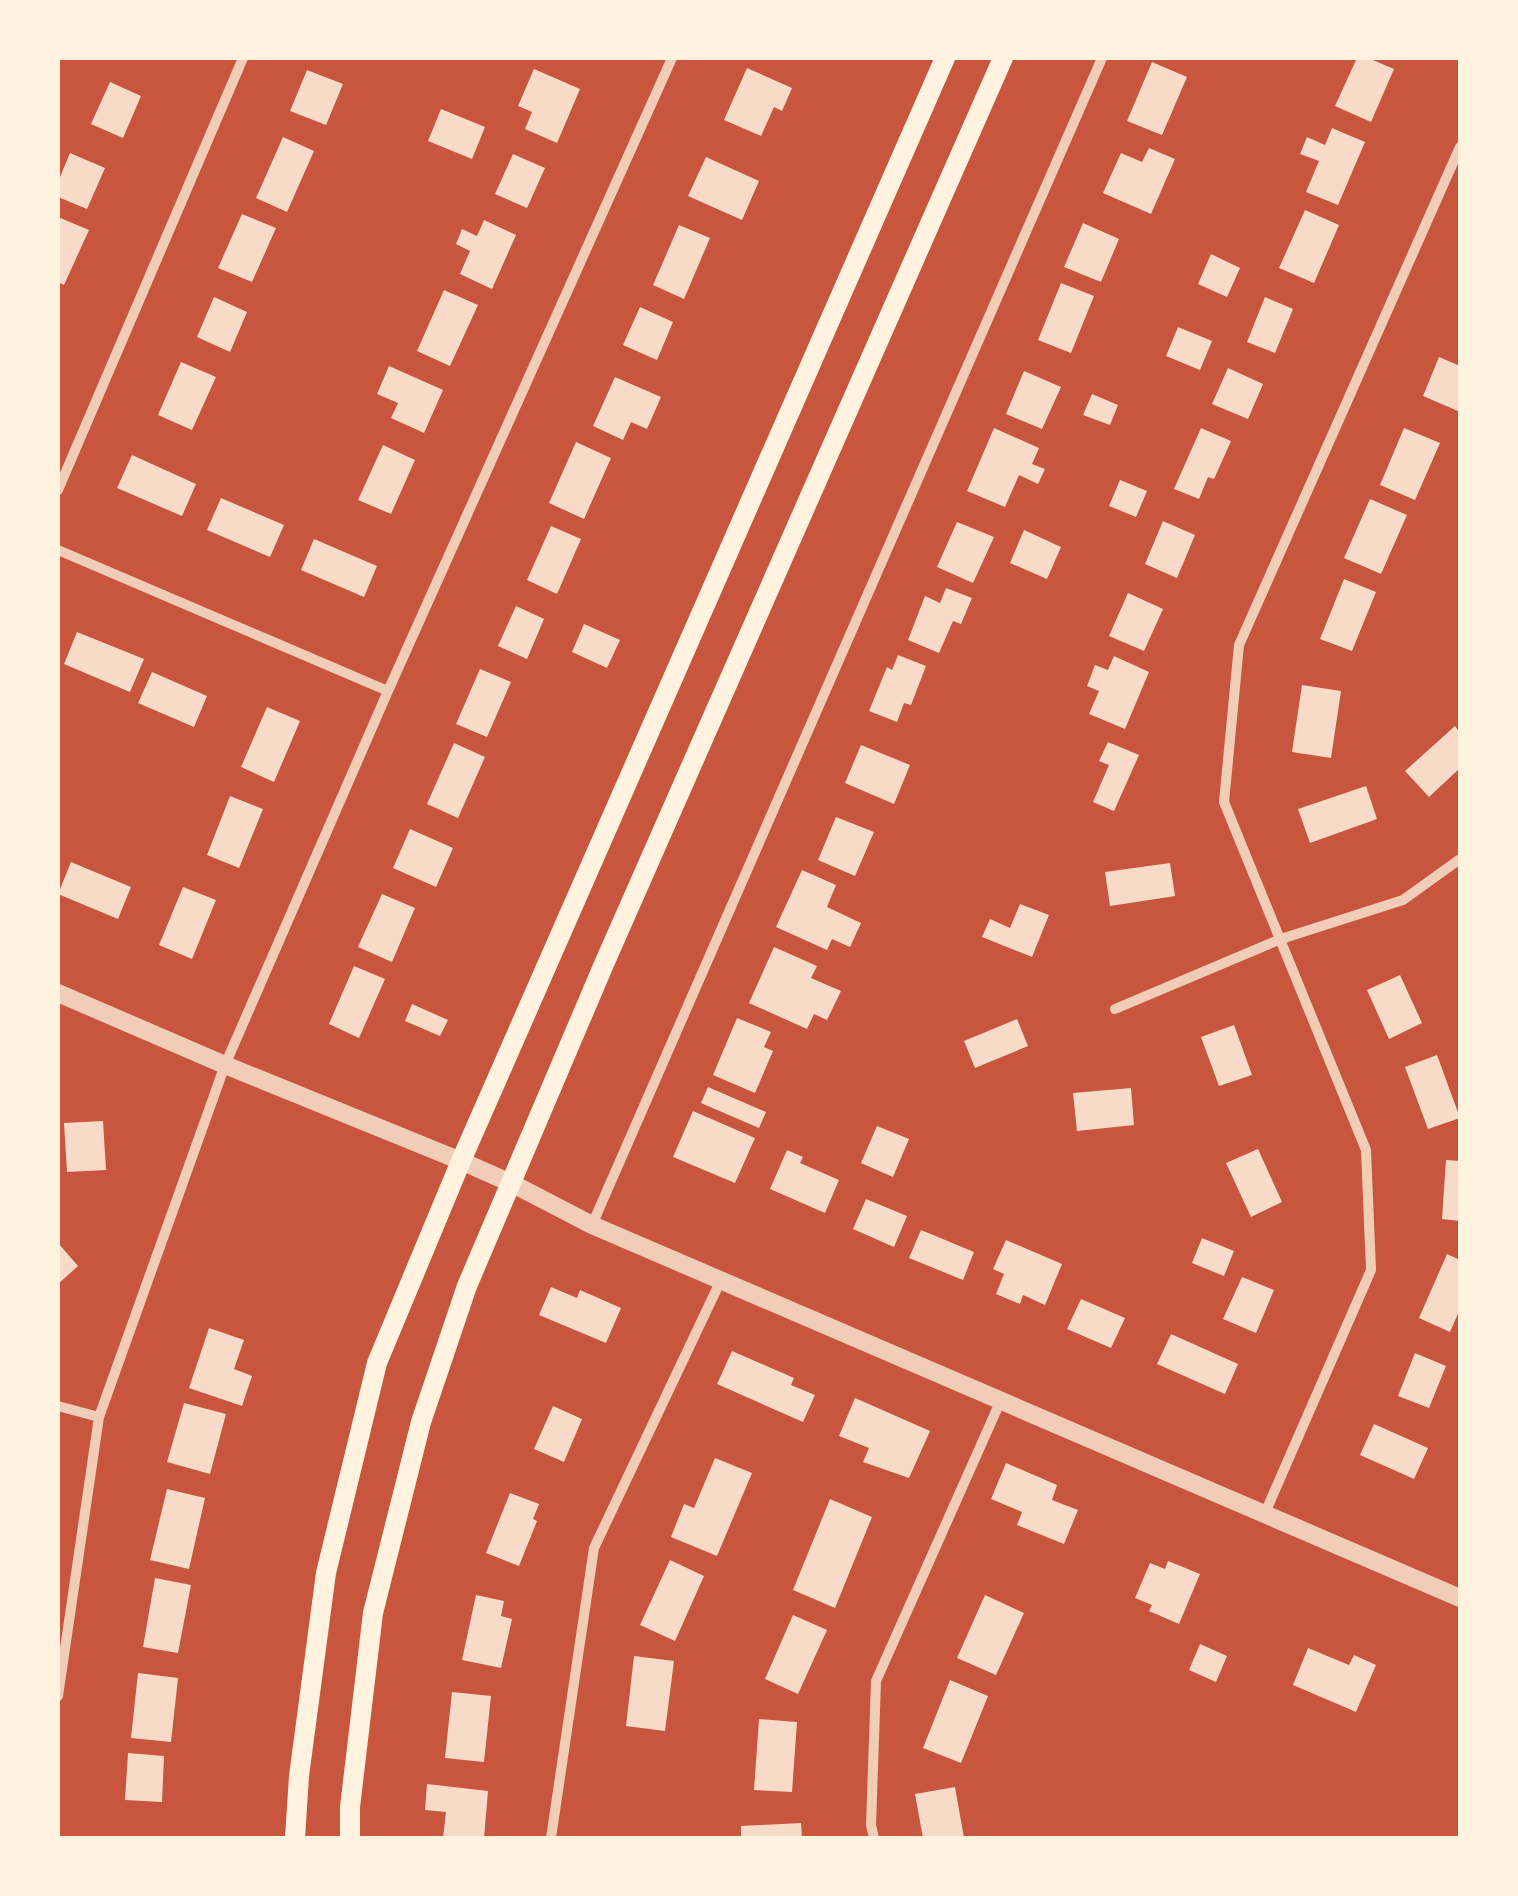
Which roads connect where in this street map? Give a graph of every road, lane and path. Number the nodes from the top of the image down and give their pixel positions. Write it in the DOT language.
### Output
graph roads {
  1 [pos="243,58"];
  2 [pos="672,58"];
  3 [pos="944,58"];
  4 [pos="1003,58"];
  5 [pos="1102,58"];
  6 [pos="1460,147"];
  7 [pos="58,490"];
  8 [pos="58,550"];
  9 [pos="388,691"];
  10 [pos="1460,859"];
  11 [pos="1281,939"];
  12 [pos="58,993"];
  13 [pos="1116,1009"];
  14 [pos="224,1065"];
  15 [pos="461,1161"];
  16 [pos="511,1183"];
  17 [pos="592,1225"];
  18 [pos="722,1280"];
  19 [pos="1001,1400"];
  20 [pos="58,1406"];
  21 [pos="99,1417"];
  22 [pos="1265,1513"];
  23 [pos="1460,1598"];
  24 [pos="58,1696"];
  25 [pos="296,1838"];
  26 [pos="350,1838"];
  27 [pos="551,1838"];
  28 [pos="874,1838"];
  1 -- 7 [label="street"];
  2 -- 9 [label="street"];
  3 -- 15 [label="main road"];
  4 -- 16 [label="main road"];
  5 -- 17 [label="street"];
  6 -- 11 [label="street"];
  8 -- 9 [label="street"];
  9 -- 14 [label="street"];
  10 -- 11 [label="street"];
  11 -- 13 [label="street"];
  11 -- 22 [label="street"];
  12 -- 14 [label="street"];
  14 -- 15 [label="street"];
  14 -- 21 [label="street"];
  15 -- 16 [label="street"];
  15 -- 25 [label="main road"];
  16 -- 17 [label="street"];
  16 -- 26 [label="main road"];
  17 -- 18 [label="street"];
  18 -- 19 [label="street"];
  18 -- 27 [label="street"];
  19 -- 22 [label="street"];
  19 -- 28 [label="street"];
  20 -- 21 [label="street"];
  21 -- 24 [label="street"];
  22 -- 23 [label="street"];
}
